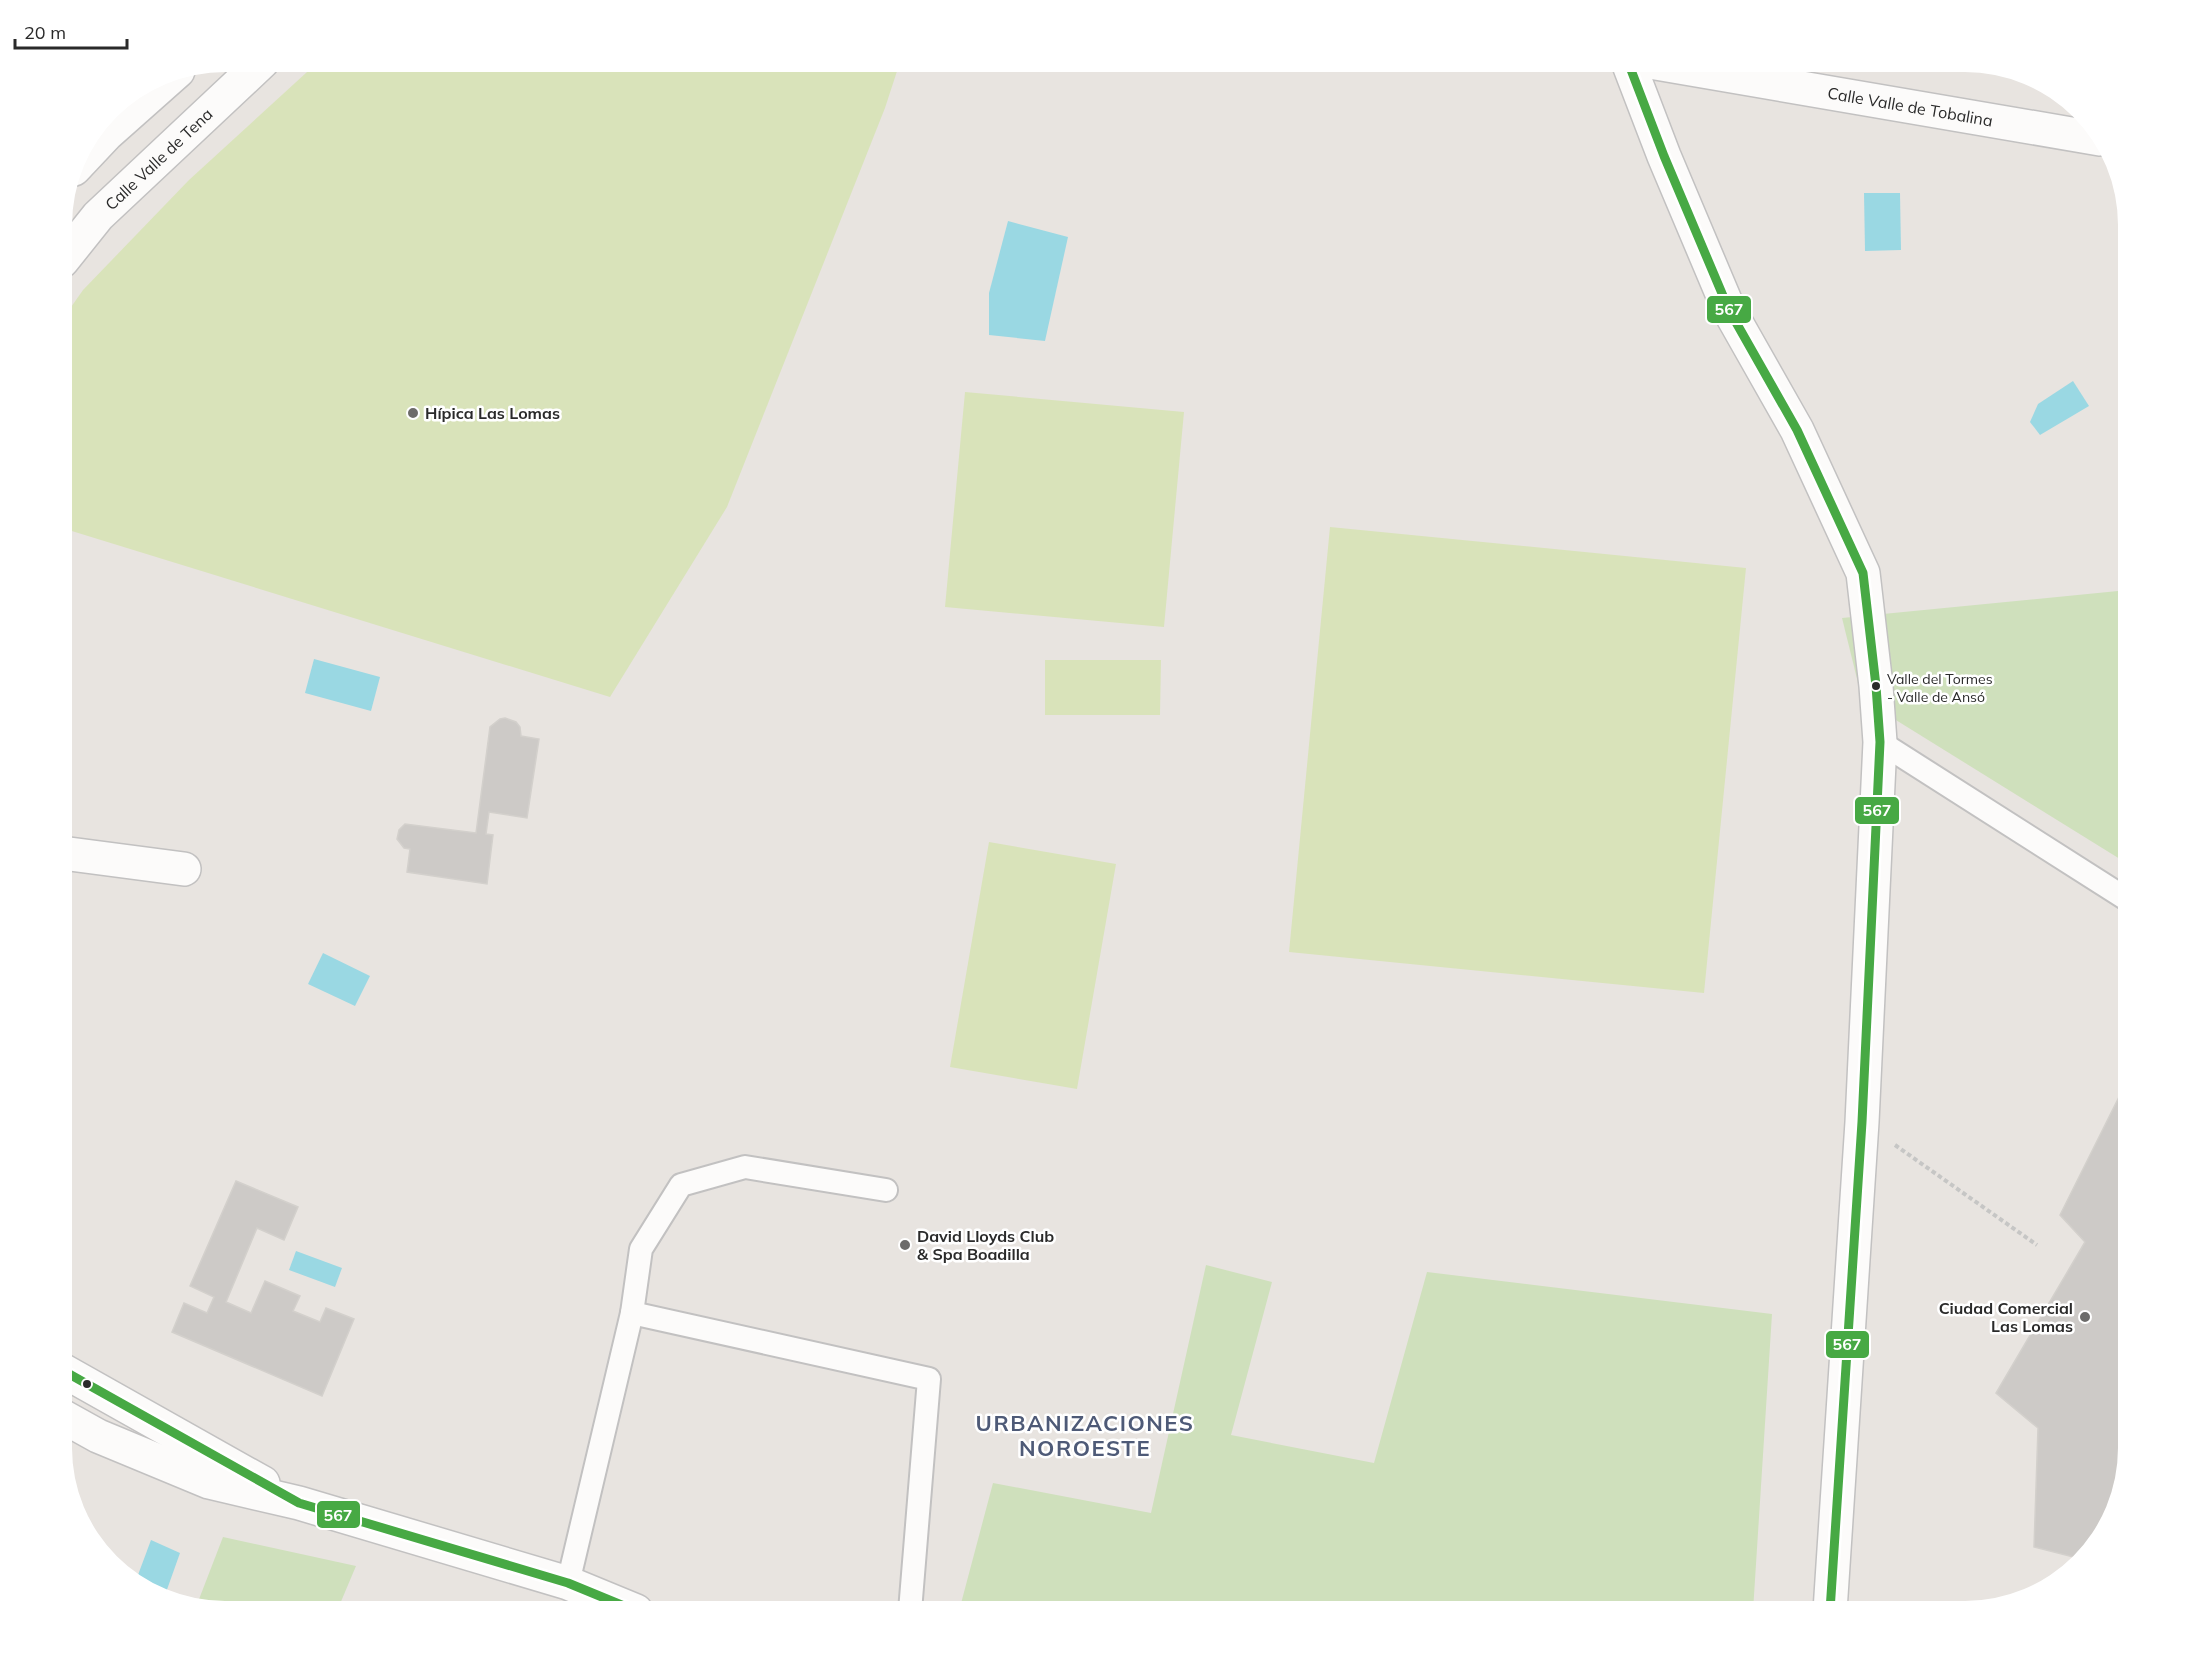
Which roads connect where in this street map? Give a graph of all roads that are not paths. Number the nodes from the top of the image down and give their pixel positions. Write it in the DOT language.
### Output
graph roads {
  1 [pos="251,72"];
  2 [pos="1632,72"];
  3 [pos="1708,72"];
  4 [pos="161,86"];
  5 [pos="2090,137"];
  6 [pos="90,152"];
  7 [pos="72,248"];
  8 [pos="1880,742"];
  9 [pos="72,854"];
  10 [pos="184,869"];
  11 [pos="2118,894"];
  12 [pos="886,1190"];
  13 [pos="632,1313"];
  14 [pos="72,1376"];
  15 [pos="72,1422"];
  16 [pos="299,1503"];
  17 [pos="568,1584"];
  18 [pos="611,1601"];
  19 [pos="911,1601"];
  20 [pos="1831,1601"];
  1 -- 7 [label="street, Calle Valle de Tena"];
  2 -- 8 [label="street"];
  3 -- 5 [label="street, Calle Valle de Tobalina"];
  4 -- 6 [label="street"];
  8 -- 11 [label="lane"];
  8 -- 20 [label="street"];
  9 -- 10 [label="street"];
  12 -- 13 [label="lane"];
  13 -- 17 [label="lane"];
  13 -- 19 [label="lane"];
  14 -- 16 [label="street"];
  15 -- 16 [label="street"];
  16 -- 17 [label="street"];
  17 -- 18 [label="street"];
}
